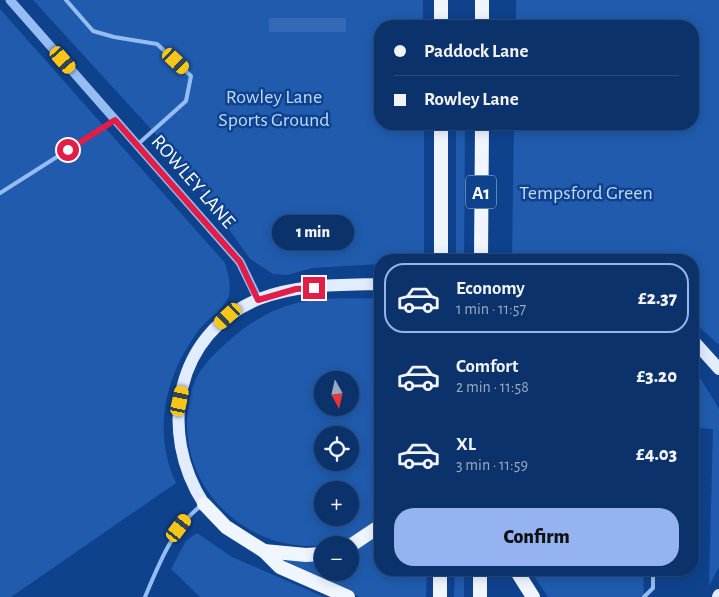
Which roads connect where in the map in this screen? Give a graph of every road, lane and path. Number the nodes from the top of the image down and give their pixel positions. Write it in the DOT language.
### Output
graph roads {
  1 [pos="10,0"];
  2 [pos="66,0"];
  3 [pos="441,0"];
  4 [pos="482,0"];
  5 [pos="441,20"];
  6 [pos="482,20"];
  7 [pos="115,120"];
  8 [pos="441,130"];
  9 [pos="482,130"];
  10 [pos="138,145"];
  11 [pos="0,193"];
  12 [pos="441,254"];
  13 [pos="481,254"];
  14 [pos="374,284"];
  15 [pos="258,300"];
  16 [pos="699,347"];
  17 [pos="719,369"];
  18 [pos="204,504"];
  19 [pos="374,530"];
  20 [pos="359,540"];
  21 [pos="264,551"];
  22 [pos="314,554"];
  23 [pos="440,576"];
  24 [pos="480,576"];
  25 [pos="520,576"];
  26 [pos="653,576"];
  27 [pos="145,597"];
  28 [pos="348,597"];
  29 [pos="440,597"];
  30 [pos="480,597"];
  31 [pos="533,597"];
  32 [pos="644,597"];
  1 -- 7 [label="street, ROWLEY LANE"];
  2 -- 10 [label="lane"];
  3 -- 5 [label="highway"];
  4 -- 6 [label="highway"];
  7 -- 10 [label="street, ROWLEY LANE"];
  7 -- 11 [label="lane"];
  8 -- 12 [label="highway, A1"];
  9 -- 13 [label="highway, A1"];
  10 -- 15 [label="street, ROWLEY LANE"];
  14 -- 15 [label="main road"];
  15 -- 18 [label="main road"];
  16 -- 17 [label="main road"];
  18 -- 21 [label="highway"];
  18 -- 27 [label="lane"];
  19 -- 20 [label="highway"];
  21 -- 22 [label="highway"];
  21 -- 28 [label="highway"];
  23 -- 29 [label="highway"];
  24 -- 30 [label="highway"];
  25 -- 31 [label="highway"];
  26 -- 32 [label="lane"];
}
